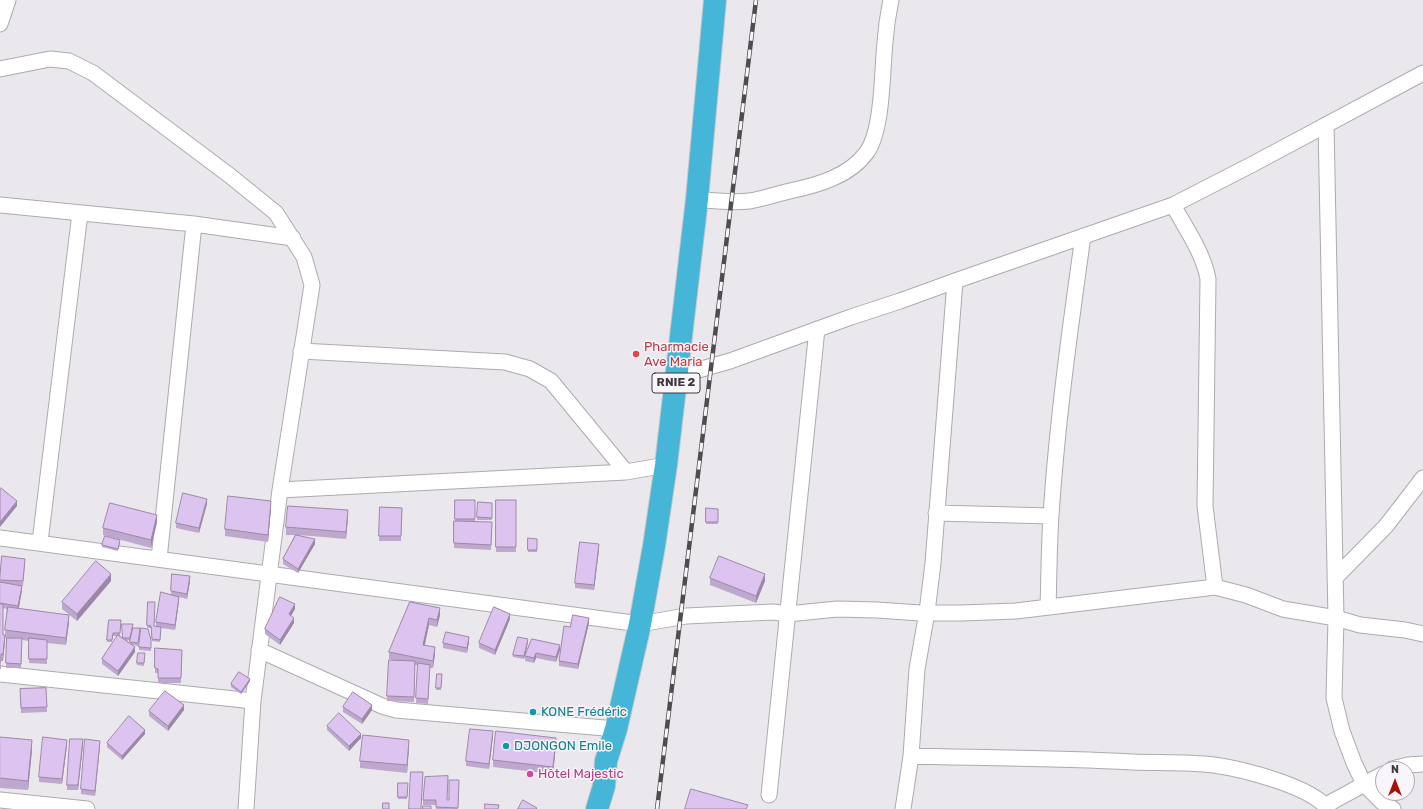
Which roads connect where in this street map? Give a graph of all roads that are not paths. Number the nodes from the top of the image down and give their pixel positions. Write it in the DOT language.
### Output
graph roads {
  1 [pos="8,0"];
  2 [pos="715,0"];
  3 [pos="890,0"];
  4 [pos="0,24"];
  5 [pos="0,69"];
  6 [pos="1423,73"];
  7 [pos="1326,125"];
  8 [pos="697,199"];
  9 [pos="0,205"];
  10 [pos="1172,205"];
  11 [pos="80,213"];
  12 [pos="194,224"];
  13 [pos="1083,236"];
  14 [pos="293,238"];
  15 [pos="955,281"];
  16 [pos="817,329"];
  17 [pos="301,351"];
  18 [pos="677,376"];
  19 [pos="666,465"];
  20 [pos="626,472"];
  21 [pos="1423,478"];
  22 [pos="280,490"];
  23 [pos="936,514"];
  24 [pos="1051,516"];
  25 [pos="0,538"];
  26 [pos="40,542"];
  27 [pos="159,559"];
  28 [pos="269,574"];
  29 [pos="1335,578"];
  30 [pos="1215,587"];
  31 [pos="1048,607"];
  32 [pos="927,612"];
  33 [pos="788,614"];
  34 [pos="1336,618"];
  35 [pos="640,624"];
  36 [pos="1423,634"];
  37 [pos="259,650"];
  38 [pos="0,674"];
  39 [pos="253,701"];
  40 [pos="616,729"];
  41 [pos="911,756"];
  42 [pos="606,762"];
  43 [pos="1375,778"];
  44 [pos="1364,784"];
  45 [pos="769,795"];
  46 [pos="0,800"];
  47 [pos="1327,807"];
  48 [pos="87,809"];
  49 [pos="246,809"];
  50 [pos="581,809"];
  51 [pos="597,809"];
  52 [pos="903,809"];
  53 [pos="1393,809"];
  1 -- 4 [label="street"];
  2 -- 8 [label="highway, RNIE 2"];
  3 -- 8 [label="street"];
  5 -- 14 [label="street"];
  6 -- 7 [label="street"];
  7 -- 10 [label="street"];
  7 -- 29 [label="street"];
  8 -- 18 [label="highway, RNIE 2"];
  9 -- 11 [label="street"];
  10 -- 13 [label="street"];
  10 -- 30 [label="street"];
  11 -- 12 [label="street"];
  11 -- 26 [label="street"];
  12 -- 14 [label="street"];
  12 -- 27 [label="street"];
  13 -- 15 [label="street"];
  13 -- 24 [label="street"];
  14 -- 17 [label="street"];
  15 -- 16 [label="street"];
  15 -- 23 [label="street"];
  16 -- 18 [label="street"];
  16 -- 33 [label="street"];
  17 -- 20 [label="street"];
  17 -- 22 [label="street"];
  18 -- 19 [label="highway, RNIE 2"];
  19 -- 20 [label="street"];
  19 -- 35 [label="highway, RNIE 2"];
  20 -- 22 [label="street"];
  21 -- 29 [label="street"];
  22 -- 28 [label="street"];
  23 -- 24 [label="street"];
  23 -- 32 [label="street"];
  24 -- 31 [label="street"];
  25 -- 26 [label="street"];
  26 -- 27 [label="street"];
  27 -- 28 [label="street"];
  28 -- 35 [label="street"];
  28 -- 37 [label="street"];
  29 -- 34 [label="street"];
  30 -- 31 [label="street"];
  30 -- 34 [label="street"];
  31 -- 32 [label="street"];
  32 -- 33 [label="street"];
  32 -- 41 [label="street"];
  33 -- 35 [label="street"];
  33 -- 45 [label="street"];
  34 -- 36 [label="street"];
  34 -- 44 [label="street"];
  35 -- 40 [label="highway, RNIE 2"];
  37 -- 39 [label="street"];
  37 -- 40 [label="street"];
  38 -- 39 [label="street"];
  39 -- 49 [label="street"];
  40 -- 42 [label="highway, RNIE 2"];
  41 -- 47 [label="street"];
  41 -- 52 [label="street"];
  42 -- 50 [label="highway, RNIE 2"];
  42 -- 51 [label="highway, RNIE 2"];
  43 -- 44 [label="street"];
  44 -- 47 [label="street"];
  44 -- 53 [label="street"];
  46 -- 48 [label="street"];
}
